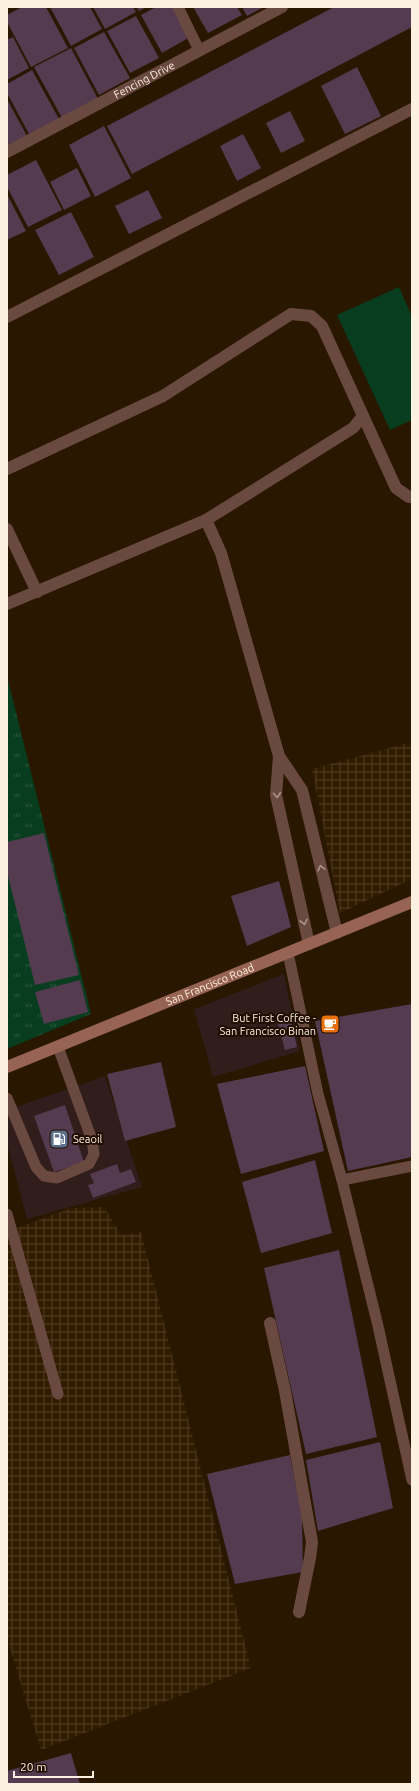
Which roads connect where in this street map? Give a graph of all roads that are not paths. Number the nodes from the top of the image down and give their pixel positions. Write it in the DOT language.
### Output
graph roads {
  1 [pos="178,7"];
  2 [pos="282,7"];
  3 [pos="199,50"];
  4 [pos="412,109"];
  5 [pos="7,152"];
  6 [pos="7,317"];
  7 [pos="363,416"];
  8 [pos="7,469"];
  9 [pos="412,497"];
  10 [pos="206,520"];
  11 [pos="7,529"];
  12 [pos="37,592"];
  13 [pos="7,604"];
  14 [pos="279,756"];
  15 [pos="412,902"];
  16 [pos="337,933"];
  17 [pos="309,944"];
  18 [pos="288,953"];
  19 [pos="58,1047"];
  20 [pos="7,1067"];
  21 [pos="7,1098"];
  22 [pos="412,1166"];
  23 [pos="342,1180"];
  24 [pos="7,1214"];
  25 [pos="270,1323"];
  26 [pos="58,1394"];
  27 [pos="412,1480"];
  28 [pos="299,1612"];
  1 -- 3 [label="lane"];
  2 -- 3 [label="street, Fencing Drive"];
  3 -- 5 [label="street, Fencing Drive"];
  4 -- 6 [label="street"];
  7 -- 8 [label="street"];
  7 -- 9 [label="street"];
  7 -- 10 [label="street"];
  10 -- 12 [label="street"];
  10 -- 14 [label="street"];
  11 -- 12 [label="street"];
  12 -- 13 [label="street"];
  16 -- 14 [label="street, one-way"];
  14 -- 17 [label="street, one-way"];
  15 -- 16 [label="main road, San Francisco Road"];
  16 -- 17 [label="main road, San Francisco Road"];
  17 -- 18 [label="main road, San Francisco Road"];
  18 -- 19 [label="main road, San Francisco Road"];
  18 -- 23 [label="lane"];
  19 -- 20 [label="main road, San Francisco Road"];
  19 -- 21 [label="lane"];
  22 -- 23 [label="lane"];
  23 -- 27 [label="lane"];
  24 -- 26 [label="lane"];
  25 -- 28 [label="street"];
}
